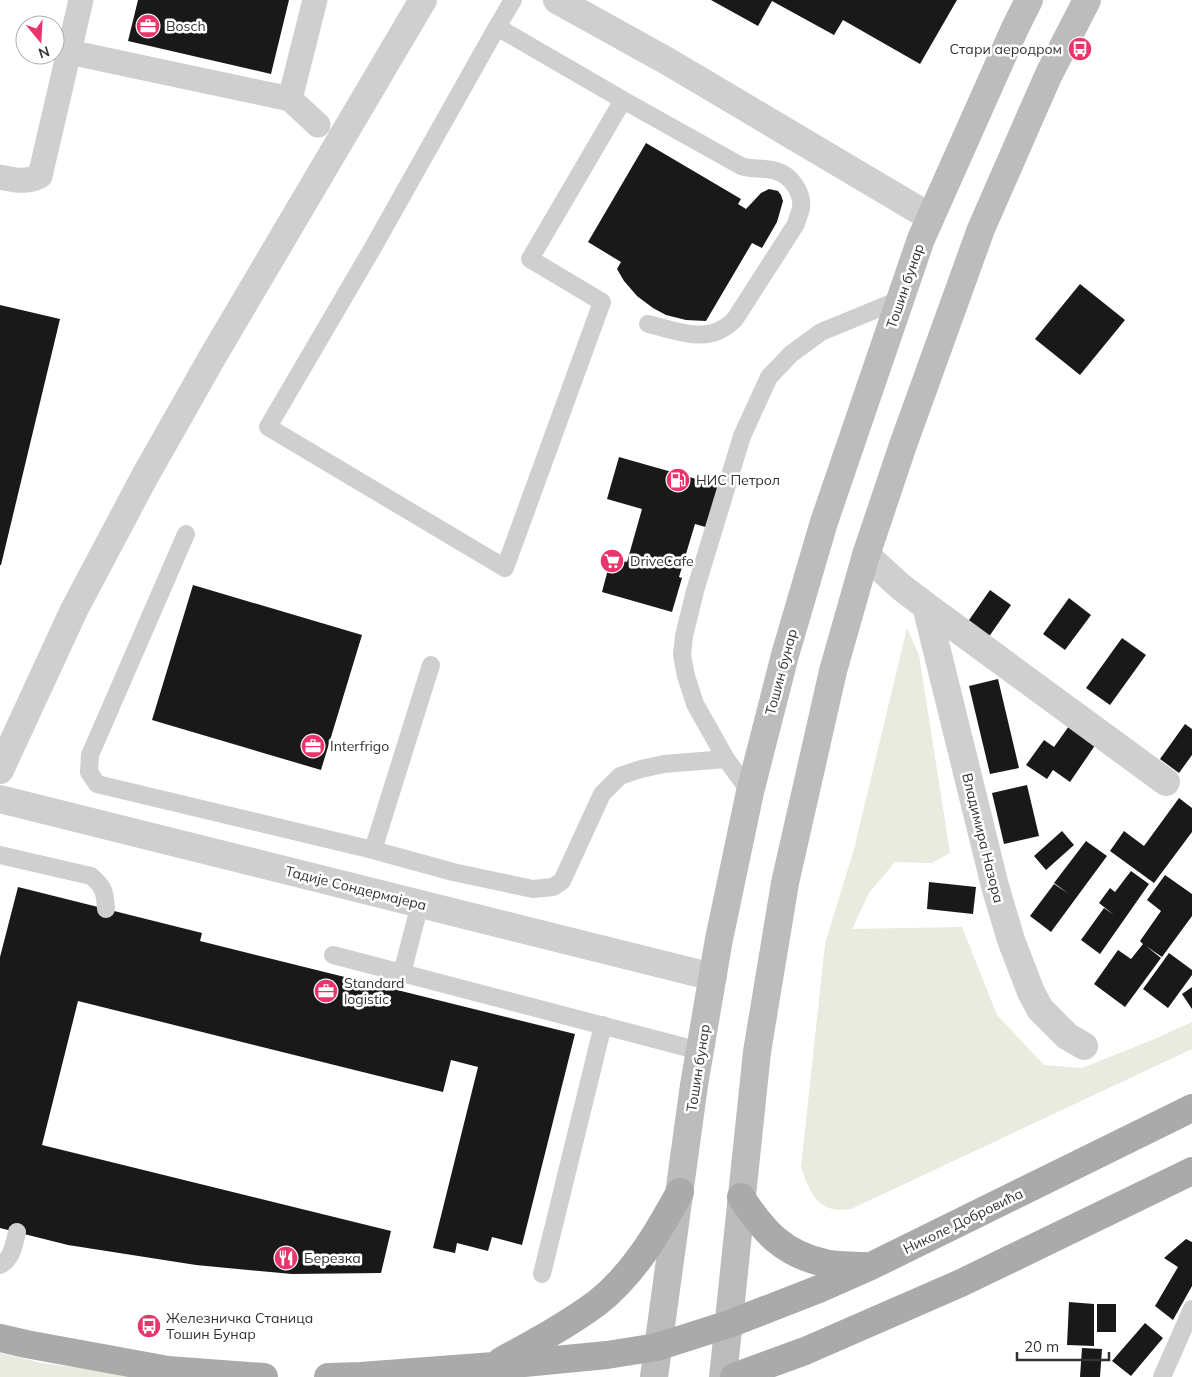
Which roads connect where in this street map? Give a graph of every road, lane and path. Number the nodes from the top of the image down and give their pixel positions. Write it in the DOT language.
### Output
graph roads {
  1 [pos="315,0"];
  2 [pos="423,0"];
  3 [pos="513,0"];
  4 [pos="557,0"];
  5 [pos="1029,0"];
  6 [pos="1087,0"];
  7 [pos="76,1"];
  8 [pos="497,27"];
  9 [pos="69,52"];
  10 [pos="290,99"];
  11 [pos="623,100"];
  12 [pos="318,125"];
  13 [pos="0,177"];
  14 [pos="930,217"];
  15 [pos="899,300"];
  16 [pos="648,324"];
  17 [pos="186,534"];
  18 [pos="866,555"];
  19 [pos="926,606"];
  20 [pos="431,665"];
  21 [pos="726,759"];
  22 [pos="0,770"];
  23 [pos="1166,782"];
  24 [pos="750,792"];
  25 [pos="0,799"];
  26 [pos="373,850"];
  27 [pos="0,855"];
  28 [pos="420,904"];
  29 [pos="106,908"];
  30 [pos="333,955"];
  31 [pos="402,973"];
  32 [pos="713,977"];
  33 [pos="603,1026"];
  34 [pos="1084,1046"];
  35 [pos="700,1051"];
  36 [pos="1192,1108"];
  37 [pos="1192,1171"];
  38 [pos="680,1192"];
  39 [pos="741,1197"];
  40 [pos="17,1232"];
  41 [pos="0,1265"];
  42 [pos="871,1266"];
  43 [pos="542,1274"];
  44 [pos="1192,1309"];
  45 [pos="729,1324"];
  46 [pos="0,1338"];
  47 [pos="657,1347"];
  48 [pos="494,1366"];
  49 [pos="264,1377"];
  50 [pos="328,1377"];
  51 [pos="654,1377"];
  52 [pos="723,1377"];
  53 [pos="734,1377"];
  54 [pos="1162,1377"];
  1 -- 10 [label="street"];
  2 -- 22 [label="street"];
  3 -- 8 [label="lane"];
  4 -- 14 [label="street"];
  5 -- 14 [label="main road, Тошин бунар"];
  6 -- 18 [label="main road"];
  7 -- 9 [label="street"];
  8 -- 11 [label="lane"];
  8 -- 11 [label="lane"];
  9 -- 10 [label="street"];
  9 -- 13 [label="street"];
  10 -- 12 [label="street"];
  11 -- 16 [label="lane"];
  14 -- 15 [label="main road, Тошин бунар"];
  15 -- 21 [label="lane"];
  15 -- 24 [label="main road, Тошин бунар"];
  17 -- 26 [label="lane"];
  18 -- 19 [label="street"];
  18 -- 39 [label="main road"];
  19 -- 23 [label="street"];
  19 -- 34 [label="street, Владимира Назора"];
  20 -- 26 [label="lane"];
  21 -- 24 [label="lane"];
  21 -- 26 [label="lane"];
  24 -- 32 [label="main road, Тошин бунар"];
  25 -- 28 [label="street, Тадије Сондермајера"];
  27 -- 29 [label="lane"];
  28 -- 31 [label="lane"];
  28 -- 32 [label="street, Тадије Сондермајера"];
  30 -- 31 [label="lane"];
  31 -- 33 [label="lane"];
  32 -- 35 [label="main road, Тошин бунар"];
  33 -- 35 [label="lane"];
  33 -- 43 [label="lane"];
  35 -- 38 [label="main road, Тошин бунар"];
  36 -- 42 [label="main road, Николе Добровића"];
  37 -- 53 [label="main road"];
  38 -- 47 [label="main road, Тошин бунар"];
  38 -- 48 [label="main road"];
  39 -- 42 [label="main road"];
  39 -- 45 [label="main road"];
  40 -- 41 [label="lane"];
  42 -- 45 [label="main road, Николе Добровића"];
  44 -- 54 [label="lane"];
  45 -- 47 [label="main road, Николе Добровића"];
  45 -- 52 [label="main road"];
  46 -- 49 [label="main road"];
  47 -- 48 [label="main road, Николе Добровића"];
  47 -- 51 [label="main road, Тошин бунар"];
  48 -- 50 [label="main road, Николе Добровића"];
}
